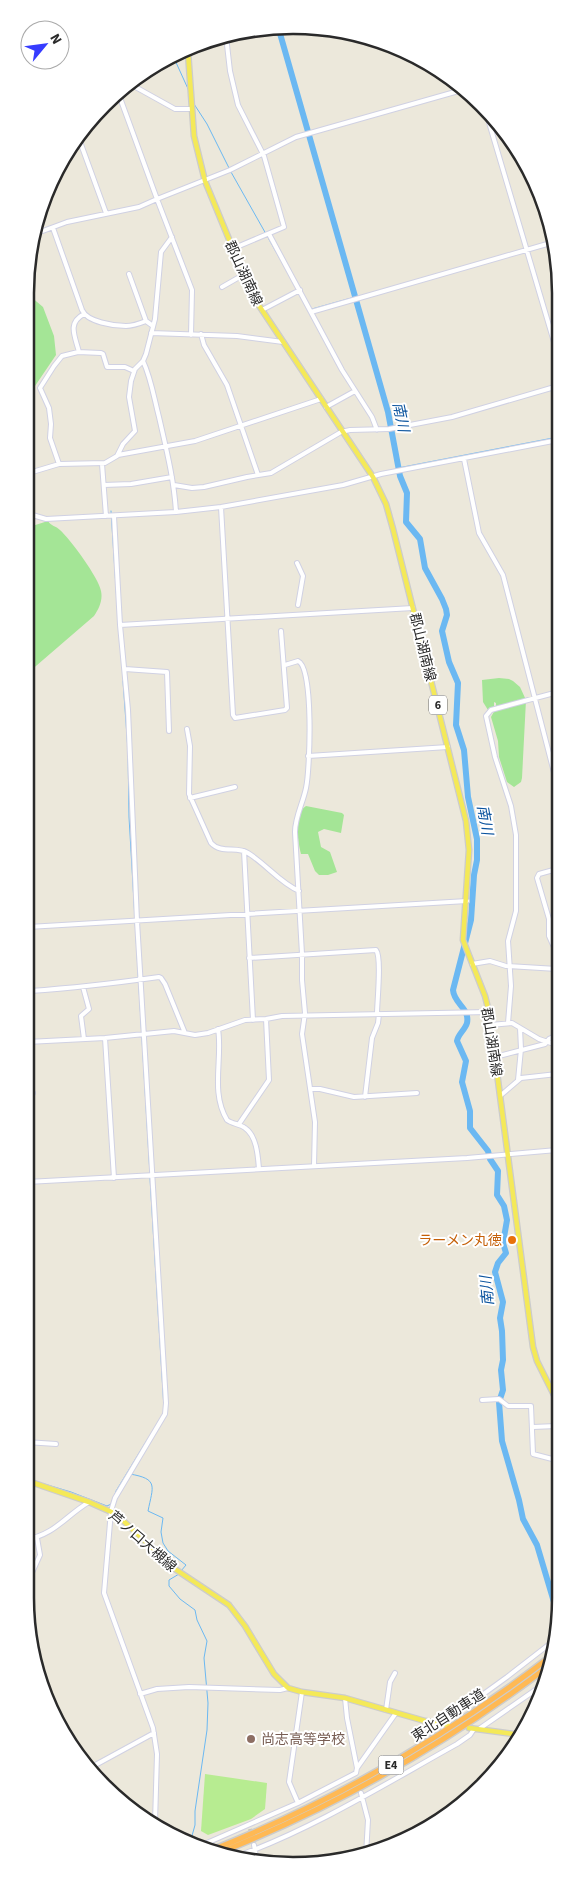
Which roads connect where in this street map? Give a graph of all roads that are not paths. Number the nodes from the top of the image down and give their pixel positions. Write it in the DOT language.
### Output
graph roads {
  1 [pos="227,43"];
  2 [pos="188,56"];
  3 [pos="135,87"];
  4 [pos="456,92"];
  5 [pos="121,99"];
  6 [pos="192,109"];
  7 [pos="489,123"];
  8 [pos="81,144"];
  9 [pos="263,153"];
  10 [pos="205,181"];
  11 [pos="157,199"];
  12 [pos="106,214"];
  13 [pos="53,228"];
  14 [pos="42,232"];
  15 [pos="269,234"];
  16 [pos="172,237"];
  17 [pos="547,244"];
  18 [pos="232,249"];
  19 [pos="526,250"];
  20 [pos="128,274"];
  21 [pos="243,275"];
  22 [pos="222,288"];
  23 [pos="300,290"];
  24 [pos="262,310"];
  25 [pos="311,312"];
  26 [pos="84,314"];
  27 [pos="146,321"];
  28 [pos="153,326"];
  29 [pos="151,333"];
  30 [pos="201,334"];
  31 [pos="192,335"];
  32 [pos="552,339"];
  33 [pos="283,342"];
  34 [pos="79,352"];
  35 [pos="143,361"];
  36 [pos="134,371"];
  37 [pos="552,388"];
  38 [pos="355,391"];
  39 [pos="321,400"];
  40 [pos="326,407"];
  41 [pos="241,427"];
  42 [pos="378,430"];
  43 [pos="343,432"];
  44 [pos="552,441"];
  45 [pos="166,446"];
  46 [pos="118,455"];
  47 [pos="464,459"];
  48 [pos="59,464"];
  49 [pos="102,464"];
  50 [pos="34,472"];
  51 [pos="258,475"];
  52 [pos="172,477"];
  53 [pos="373,477"];
  54 [pos="104,485"];
  55 [pos="174,485"];
  56 [pos="220,507"];
  57 [pos="176,512"];
  58 [pos="34,515"];
  59 [pos="106,516"];
  60 [pos="114,516"];
  61 [pos="297,563"];
  62 [pos="298,605"];
  63 [pos="413,608"];
  64 [pos="226,619"];
  65 [pos="120,625"];
  66 [pos="281,631"];
  67 [pos="285,665"];
  68 [pos="125,669"];
  69 [pos="552,694"];
  70 [pos="534,698"];
  71 [pos="187,729"];
  72 [pos="169,731"];
  73 [pos="448,747"];
  74 [pos="308,756"];
  75 [pos="552,766"];
  76 [pos="235,787"];
  77 [pos="190,798"];
  78 [pos="244,851"];
  79 [pos="552,870"];
  80 [pos="299,891"];
  81 [pos="466,901"];
  82 [pos="300,911"];
  83 [pos="247,914"];
  84 [pos="137,920"];
  85 [pos="34,927"];
  86 [pos="552,943"];
  87 [pos="302,954"];
  88 [pos="250,958"];
  89 [pos="472,964"];
  90 [pos="508,967"];
  91 [pos="552,969"];
  92 [pos="141,980"];
  93 [pos="83,987"];
  94 [pos="34,991"];
  95 [pos="489,1012"];
  96 [pos="378,1014"];
  97 [pos="304,1016"];
  98 [pos="266,1019"];
  99 [pos="253,1020"];
  100 [pos="508,1023"];
  101 [pos="490,1024"];
  102 [pos="520,1028"];
  103 [pos="218,1029"];
  104 [pos="185,1033"];
  105 [pos="144,1034"];
  106 [pos="105,1038"];
  107 [pos="552,1038"];
  108 [pos="84,1039"];
  109 [pos="34,1042"];
  110 [pos="547,1043"];
  111 [pos="552,1044"];
  112 [pos="521,1051"];
  113 [pos="495,1058"];
  114 [pos="552,1075"];
  115 [pos="518,1080"];
  116 [pos="310,1089"];
  117 [pos="417,1093"];
  118 [pos="500,1096"];
  119 [pos="365,1097"];
  120 [pos="238,1124"];
  121 [pos="552,1151"];
  122 [pos="508,1155"];
  123 [pos="314,1166"];
  124 [pos="259,1170"];
  125 [pos="152,1176"];
  126 [pos="114,1178"];
  127 [pos="34,1182"];
  128 [pos="552,1391"];
  129 [pos="482,1400"];
  130 [pos="552,1426"];
  131 [pos="533,1427"];
  132 [pos="34,1443"];
  133 [pos="56,1444"];
  134 [pos="552,1459"];
  135 [pos="34,1483"];
  136 [pos="89,1502"];
  137 [pos="111,1511"];
  138 [pos="34,1538"];
  139 [pos="37,1538"];
  140 [pos="34,1568"];
  141 [pos="548,1646"];
  142 [pos="544,1661"];
  143 [pos="395,1672"];
  144 [pos="541,1672"];
  145 [pos="288,1688"];
  146 [pos="535,1690"];
  147 [pos="302,1692"];
  148 [pos="140,1694"];
  149 [pos="345,1698"];
  150 [pos="386,1710"];
  151 [pos="396,1712"];
  152 [pos="442,1724"];
  153 [pos="448,1725"];
  154 [pos="474,1729"];
  155 [pos="154,1732"];
  156 [pos="513,1735"];
  157 [pos="95,1765"];
  158 [pos="356,1768"];
  159 [pos="354,1774"];
  160 [pos="356,1779"];
  161 [pos="361,1796"];
  162 [pos="298,1803"];
  163 [pos="154,1817"];
  164 [pos="209,1843"];
  165 [pos="221,1846"];
  166 [pos="367,1846"];
  167 [pos="254,1847"];
  168 [pos="229,1849"];
  169 [pos="244,1852"];
  170 [pos="255,1854"];
  1 -- 9 [label="street"];
  2 -- 6 [label="main road, 郡山湖南線 / 6"];
  3 -- 6 [label="street"];
  4 -- 9 [label="street"];
  5 -- 11 [label="street"];
  6 -- 10 [label="main road, 郡山湖南線 / 6"];
  7 -- 19 [label="street"];
  8 -- 12 [label="street"];
  9 -- 10 [label="street"];
  9 -- 15 [label="street"];
  10 -- 11 [label="street"];
  10 -- 18 [label="main road, 郡山湖南線 / 6"];
  11 -- 12 [label="street"];
  11 -- 16 [label="street"];
  12 -- 13 [label="street"];
  13 -- 14 [label="street"];
  13 -- 26 [label="street"];
  15 -- 18 [label="street"];
  15 -- 23 [label="street"];
  16 -- 28 [label="street"];
  16 -- 31 [label="street"];
  17 -- 19 [label="street"];
  18 -- 21 [label="main road, 郡山湖南線 / 6"];
  19 -- 25 [label="street"];
  19 -- 32 [label="street"];
  20 -- 27 [label="street"];
  21 -- 22 [label="street"];
  21 -- 24 [label="main road, 郡山湖南線 / 6"];
  23 -- 24 [label="street"];
  23 -- 25 [label="street"];
  24 -- 33 [label="main road, 郡山湖南線 / 6"];
  25 -- 38 [label="street"];
  26 -- 27 [label="street"];
  26 -- 34 [label="street"];
  27 -- 28 [label="street"];
  28 -- 29 [label="street"];
  29 -- 31 [label="street"];
  29 -- 35 [label="street"];
  30 -- 31 [label="street"];
  30 -- 33 [label="street"];
  30 -- 41 [label="street"];
  33 -- 39 [label="main road, 郡山湖南線 / 6"];
  34 -- 36 [label="street"];
  34 -- 48 [label="street"];
  35 -- 36 [label="street"];
  35 -- 45 [label="street"];
  36 -- 46 [label="street"];
  37 -- 42 [label="street"];
  38 -- 40 [label="street"];
  38 -- 42 [label="street"];
  39 -- 40 [label="main road, 郡山湖南線 / 6"];
  39 -- 41 [label="street"];
  40 -- 43 [label="main road, 郡山湖南線 / 6"];
  41 -- 45 [label="street"];
  41 -- 51 [label="street"];
  42 -- 43 [label="street"];
  43 -- 51 [label="street"];
  43 -- 53 [label="main road, 郡山湖南線 / 6"];
  44 -- 47 [label="street"];
  45 -- 46 [label="street"];
  45 -- 52 [label="street"];
  46 -- 49 [label="street"];
  47 -- 53 [label="street"];
  47 -- 70 [label="street"];
  48 -- 49 [label="street"];
  48 -- 50 [label="street"];
  49 -- 54 [label="street"];
  51 -- 55 [label="street"];
  52 -- 54 [label="street"];
  52 -- 55 [label="street"];
  53 -- 56 [label="street"];
  53 -- 63 [label="main road, 郡山湖南線 / 6"];
  54 -- 59 [label="street"];
  55 -- 57 [label="street"];
  56 -- 57 [label="street"];
  56 -- 64 [label="street"];
  57 -- 60 [label="street"];
  58 -- 59 [label="street"];
  59 -- 60 [label="street"];
  60 -- 65 [label="street"];
  61 -- 62 [label="street"];
  63 -- 64 [label="street"];
  63 -- 73 [label="main road, 郡山湖南線 / 6"];
  64 -- 65 [label="street"];
  64 -- 67 [label="street"];
  65 -- 68 [label="street"];
  66 -- 67 [label="street"];
  67 -- 74 [label="street"];
  68 -- 72 [label="street"];
  68 -- 84 [label="street"];
  69 -- 70 [label="street"];
  70 -- 75 [label="street"];
  70 -- 90 [label="street"];
  71 -- 77 [label="street"];
  73 -- 74 [label="street"];
  73 -- 81 [label="main road, 郡山湖南線 / 6"];
  74 -- 80 [label="street"];
  76 -- 77 [label="street"];
  77 -- 78 [label="street"];
  78 -- 80 [label="street"];
  78 -- 83 [label="street"];
  79 -- 86 [label="street"];
  80 -- 82 [label="street"];
  81 -- 82 [label="street"];
  81 -- 89 [label="main road, 郡山湖南線 / 6"];
  82 -- 83 [label="street"];
  82 -- 87 [label="street"];
  83 -- 84 [label="street"];
  83 -- 88 [label="street"];
  84 -- 85 [label="street"];
  84 -- 92 [label="street"];
  87 -- 88 [label="street"];
  87 -- 96 [label="street"];
  87 -- 97 [label="street"];
  88 -- 99 [label="street"];
  89 -- 90 [label="street"];
  89 -- 95 [label="main road, 郡山湖南線 / 6"];
  90 -- 91 [label="street"];
  90 -- 100 [label="street"];
  92 -- 93 [label="street"];
  92 -- 104 [label="street"];
  92 -- 105 [label="street"];
  93 -- 94 [label="street"];
  93 -- 108 [label="street"];
  95 -- 96 [label="street"];
  95 -- 101 [label="main road, 郡山湖南線 / 6"];
  96 -- 97 [label="street"];
  96 -- 119 [label="street"];
  97 -- 98 [label="street"];
  97 -- 116 [label="street"];
  98 -- 99 [label="street"];
  98 -- 120 [label="street"];
  99 -- 103 [label="street"];
  100 -- 101 [label="street"];
  100 -- 102 [label="street"];
  101 -- 113 [label="main road, 郡山湖南線 / 6"];
  102 -- 110 [label="street"];
  102 -- 112 [label="street"];
  103 -- 104 [label="street"];
  103 -- 120 [label="street"];
  104 -- 105 [label="street"];
  105 -- 106 [label="street"];
  105 -- 125 [label="street"];
  106 -- 108 [label="street"];
  106 -- 126 [label="street"];
  107 -- 110 [label="street"];
  108 -- 109 [label="street"];
  110 -- 111 [label="street"];
  110 -- 112 [label="street"];
  112 -- 113 [label="street"];
  112 -- 115 [label="street"];
  113 -- 118 [label="main road, 郡山湖南線 / 6"];
  114 -- 115 [label="street"];
  115 -- 118 [label="street"];
  116 -- 119 [label="street"];
  116 -- 123 [label="street"];
  117 -- 119 [label="street"];
  118 -- 122 [label="main road, 郡山湖南線 / 6"];
  120 -- 124 [label="street"];
  121 -- 122 [label="street"];
  122 -- 123 [label="street"];
  122 -- 128 [label="main road, 郡山湖南線 / 6"];
  123 -- 124 [label="street"];
  124 -- 125 [label="street"];
  125 -- 126 [label="street"];
  125 -- 137 [label="street"];
  126 -- 127 [label="street"];
  129 -- 131 [label="street"];
  130 -- 131 [label="street"];
  131 -- 134 [label="street"];
  132 -- 133 [label="street"];
  135 -- 136 [label="main road, 芦ノ口大槻線"];
  136 -- 137 [label="main road, 芦ノ口大槻線"];
  136 -- 139 [label="street"];
  137 -- 145 [label="main road, 芦ノ口大槻線"];
  137 -- 148 [label="street"];
  138 -- 139 [label="street"];
  139 -- 140 [label="street"];
  141 -- 152 [label="street"];
  142 -- 165 [label="highway, 東北自動車道 / E4"];
  143 -- 150 [label="street"];
  144 -- 168 [label="highway, 東北自動車道 / E4"];
  145 -- 147 [label="main road"];
  145 -- 148 [label="street"];
  146 -- 154 [label="street"];
  147 -- 149 [label="main road"];
  147 -- 162 [label="street"];
  148 -- 155 [label="street"];
  149 -- 150 [label="main road"];
  149 -- 158 [label="street"];
  150 -- 151 [label="main road"];
  151 -- 152 [label="main road"];
  151 -- 158 [label="street"];
  152 -- 153 [label="main road"];
  154 -- 156 [label="main road"];
  154 -- 161 [label="street"];
  155 -- 157 [label="street"];
  155 -- 163 [label="street"];
  158 -- 159 [label="street"];
  159 -- 160 [label="street"];
  159 -- 162 [label="street"];
  161 -- 166 [label="street"];
  161 -- 167 [label="street"];
  162 -- 164 [label="street"];
  167 -- 169 [label="street"];
  167 -- 170 [label="street"];
}
